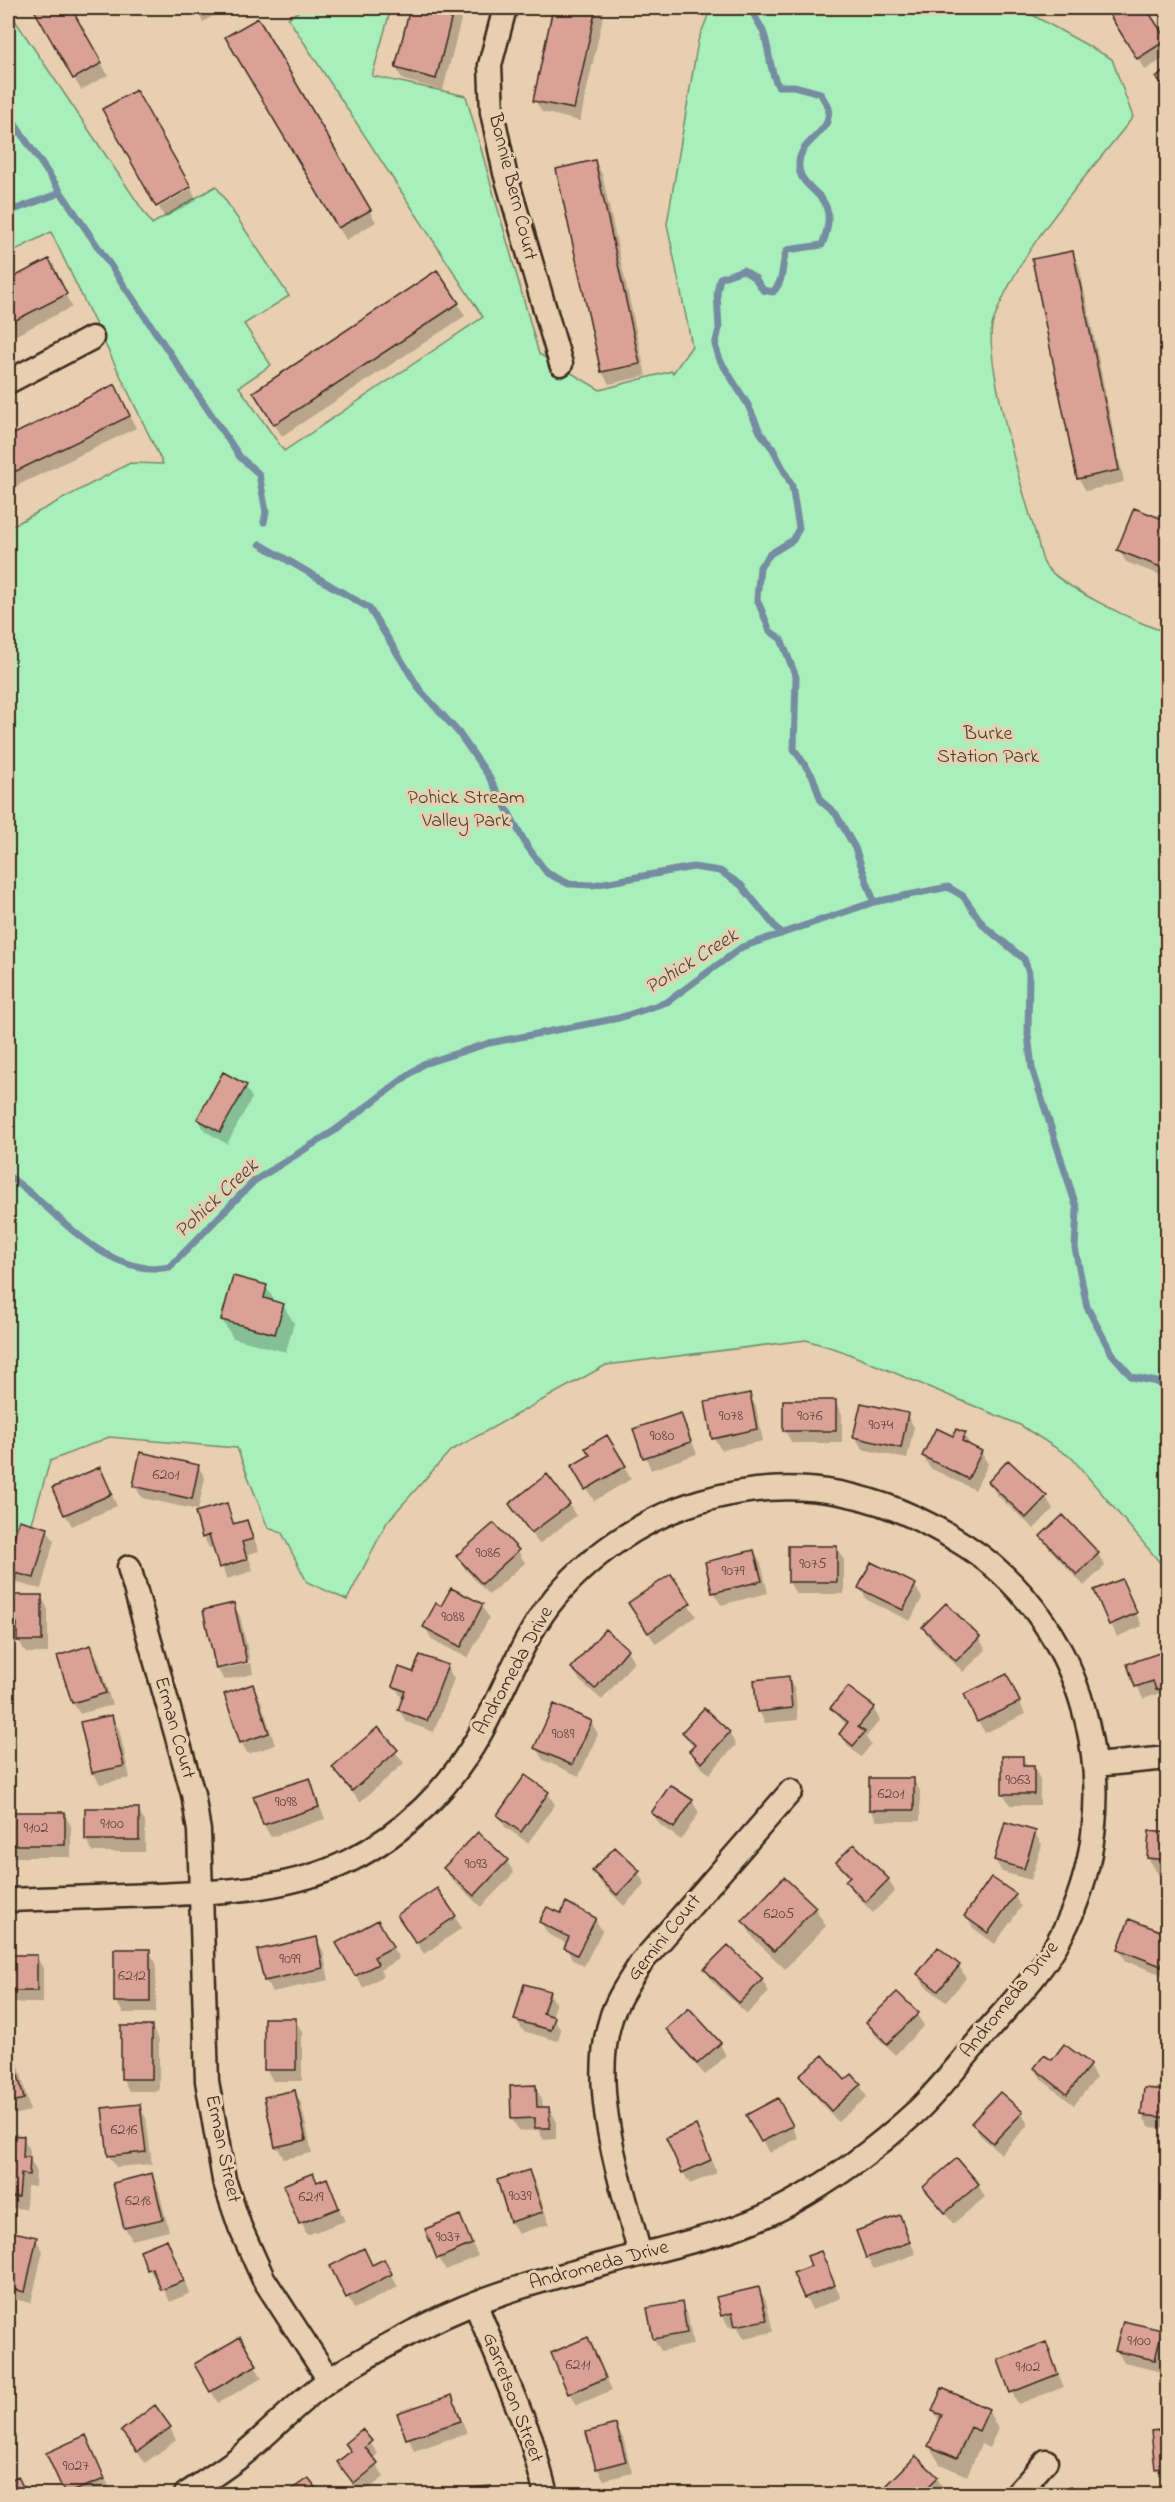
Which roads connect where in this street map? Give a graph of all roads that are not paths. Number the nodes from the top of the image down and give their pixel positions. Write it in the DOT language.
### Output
graph roads {
  1 [pos="505,8"];
  2 [pos="92,338"];
  3 [pos="561,364"];
  4 [pos="8,382"];
  5 [pos="129,1567"];
  6 [pos="1167,1758"];
  7 [pos="1095,1764"];
  8 [pos="791,1791"];
  9 [pos="201,1893"];
  10 [pos="8,1900"];
  11 [pos="639,2255"];
  12 [pos="475,2303"];
  13 [pos="329,2380"];
  14 [pos="1046,2461"];
  15 [pos="186,2494"];
  16 [pos="546,2494"];
  17 [pos="1017,2494"];
  1 -- 3 [label="street, Bonnie Bern Court"];
  2 -- 4 [label="street"];
  5 -- 9 [label="street, Erman Court"];
  6 -- 7 [label="street"];
  7 -- 9 [label="street, Andromeda Drive"];
  7 -- 11 [label="street, Andromeda Drive"];
  8 -- 11 [label="street, Gemini Court"];
  9 -- 10 [label="street, Andromeda Drive"];
  9 -- 13 [label="street, Erman Street"];
  11 -- 12 [label="street, Andromeda Drive"];
  12 -- 13 [label="street, Andromeda Drive"];
  12 -- 16 [label="street, Garretson Street"];
  13 -- 15 [label="street, Andromeda Drive"];
  14 -- 17 [label="street"];
}
